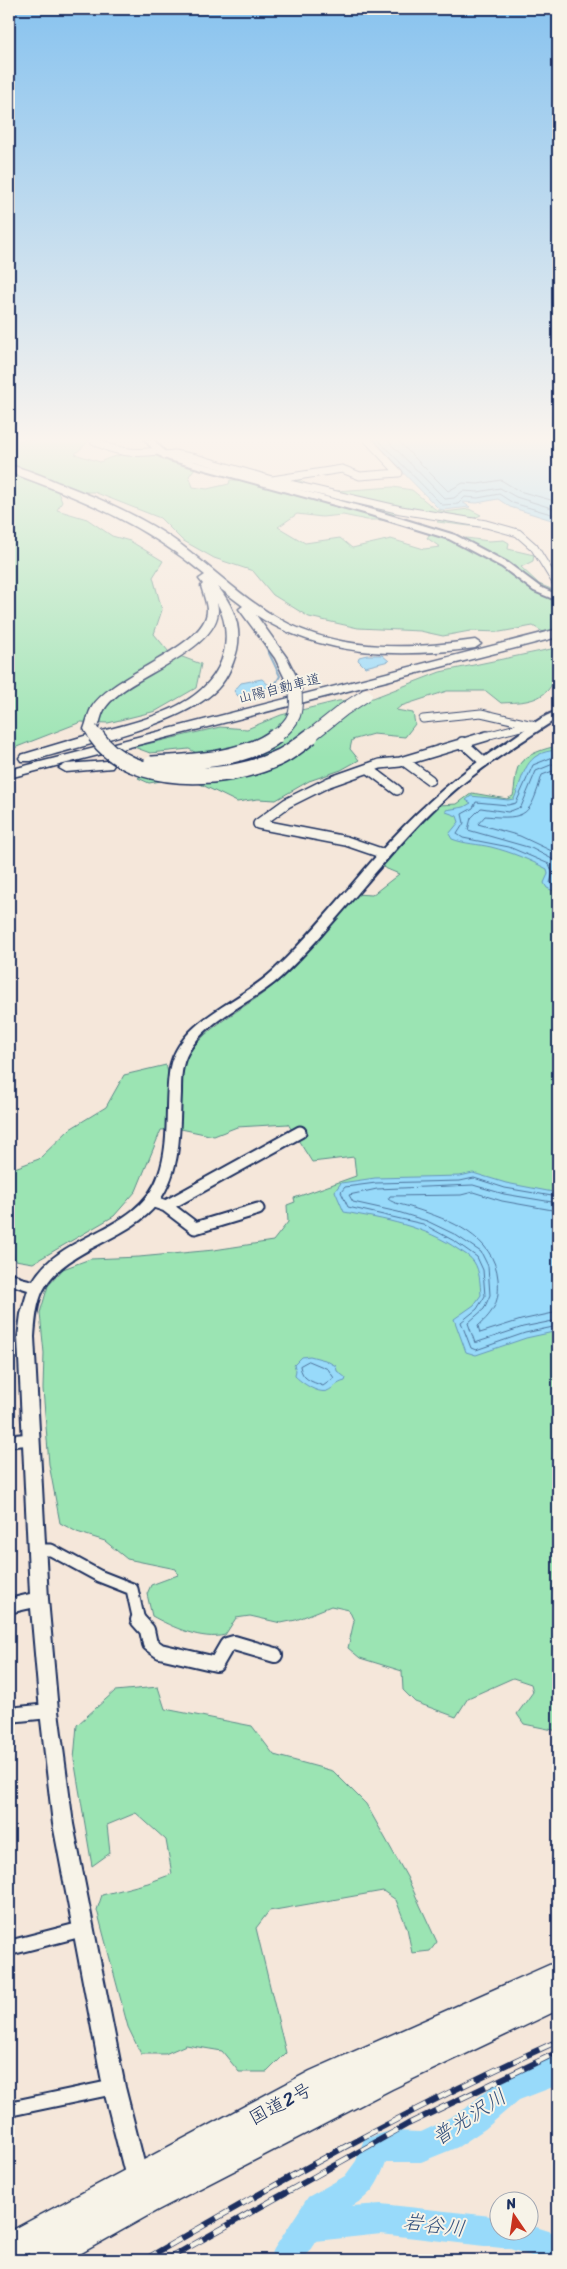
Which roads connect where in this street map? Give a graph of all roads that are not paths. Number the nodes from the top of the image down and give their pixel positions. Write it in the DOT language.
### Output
graph roads {
  1 [pos="162,546"];
  2 [pos="176,546"];
  3 [pos="469,546"];
  4 [pos="533,546"];
  5 [pos="196,572"];
  6 [pos="222,583"];
  7 [pos="558,586"];
  8 [pos="558,598"];
  9 [pos="558,626"];
  10 [pos="549,633"];
  11 [pos="520,636"];
  12 [pos="500,648"];
  13 [pos="558,714"];
  14 [pos="423,719"];
  15 [pos="536,725"];
  16 [pos="462,742"];
  17 [pos="404,761"];
  18 [pos="484,762"];
  19 [pos="9,763"];
  20 [pos="9,767"];
  21 [pos="369,769"];
  22 [pos="9,774"];
  23 [pos="430,780"];
  24 [pos="397,790"];
  25 [pos="384,854"];
  26 [pos="300,1132"];
  27 [pos="159,1204"];
  28 [pos="258,1209"];
  29 [pos="9,1276"];
  30 [pos="35,1287"];
  31 [pos="32,1438"];
  32 [pos="9,1441"];
  33 [pos="37,1550"];
  34 [pos="39,1599"];
  35 [pos="9,1606"];
  36 [pos="275,1655"];
  37 [pos="49,1711"];
  38 [pos="9,1715"];
  39 [pos="83,1929"];
  40 [pos="9,1948"];
  41 [pos="558,1972"];
  42 [pos="558,1997"];
  43 [pos="114,2087"];
  44 [pos="9,2109"];
  45 [pos="141,2190"];
  46 [pos="9,2248"];
  47 [pos="41,2260"];
  1 -- 5 [label="highway"];
  2 -- 6 [label="highway"];
  3 -- 8 [label="street"];
  4 -- 7 [label="street"];
  5 -- 12 [label="highway, bridge"];
  5 -- 19 [label="highway"];
  6 -- 11 [label="highway"];
  6 -- 22 [label="highway, bridge"];
  9 -- 10 [label="highway, 山陽自動車道"];
  10 -- 11 [label="highway, 山陽自動車道"];
  10 -- 12 [label="highway, 山陽自動車道"];
  11 -- 20 [label="highway, 山陽自動車道"];
  12 -- 22 [label="highway, 山陽自動車道"];
  13 -- 15 [label="street"];
  14 -- 15 [label="street"];
  15 -- 16 [label="street"];
  15 -- 18 [label="street"];
  16 -- 17 [label="street"];
  16 -- 18 [label="street"];
  17 -- 21 [label="street"];
  17 -- 23 [label="street"];
  18 -- 25 [label="street"];
  21 -- 24 [label="street"];
  21 -- 25 [label="street"];
  25 -- 27 [label="street"];
  26 -- 27 [label="street"];
  27 -- 28 [label="street"];
  27 -- 30 [label="street"];
  29 -- 30 [label="street"];
  30 -- 31 [label="street"];
  31 -- 32 [label="street"];
  31 -- 33 [label="street"];
  33 -- 34 [label="street"];
  33 -- 36 [label="street"];
  34 -- 35 [label="street"];
  34 -- 37 [label="street"];
  37 -- 38 [label="street"];
  37 -- 39 [label="street"];
  39 -- 40 [label="street"];
  39 -- 43 [label="street"];
  41 -- 45 [label="highway, 国道2号"];
  42 -- 45 [label="highway, 国道2号"];
  43 -- 44 [label="street"];
  43 -- 45 [label="street"];
  45 -- 46 [label="highway, 国道2号"];
  45 -- 47 [label="highway, 国道2号"];
}
